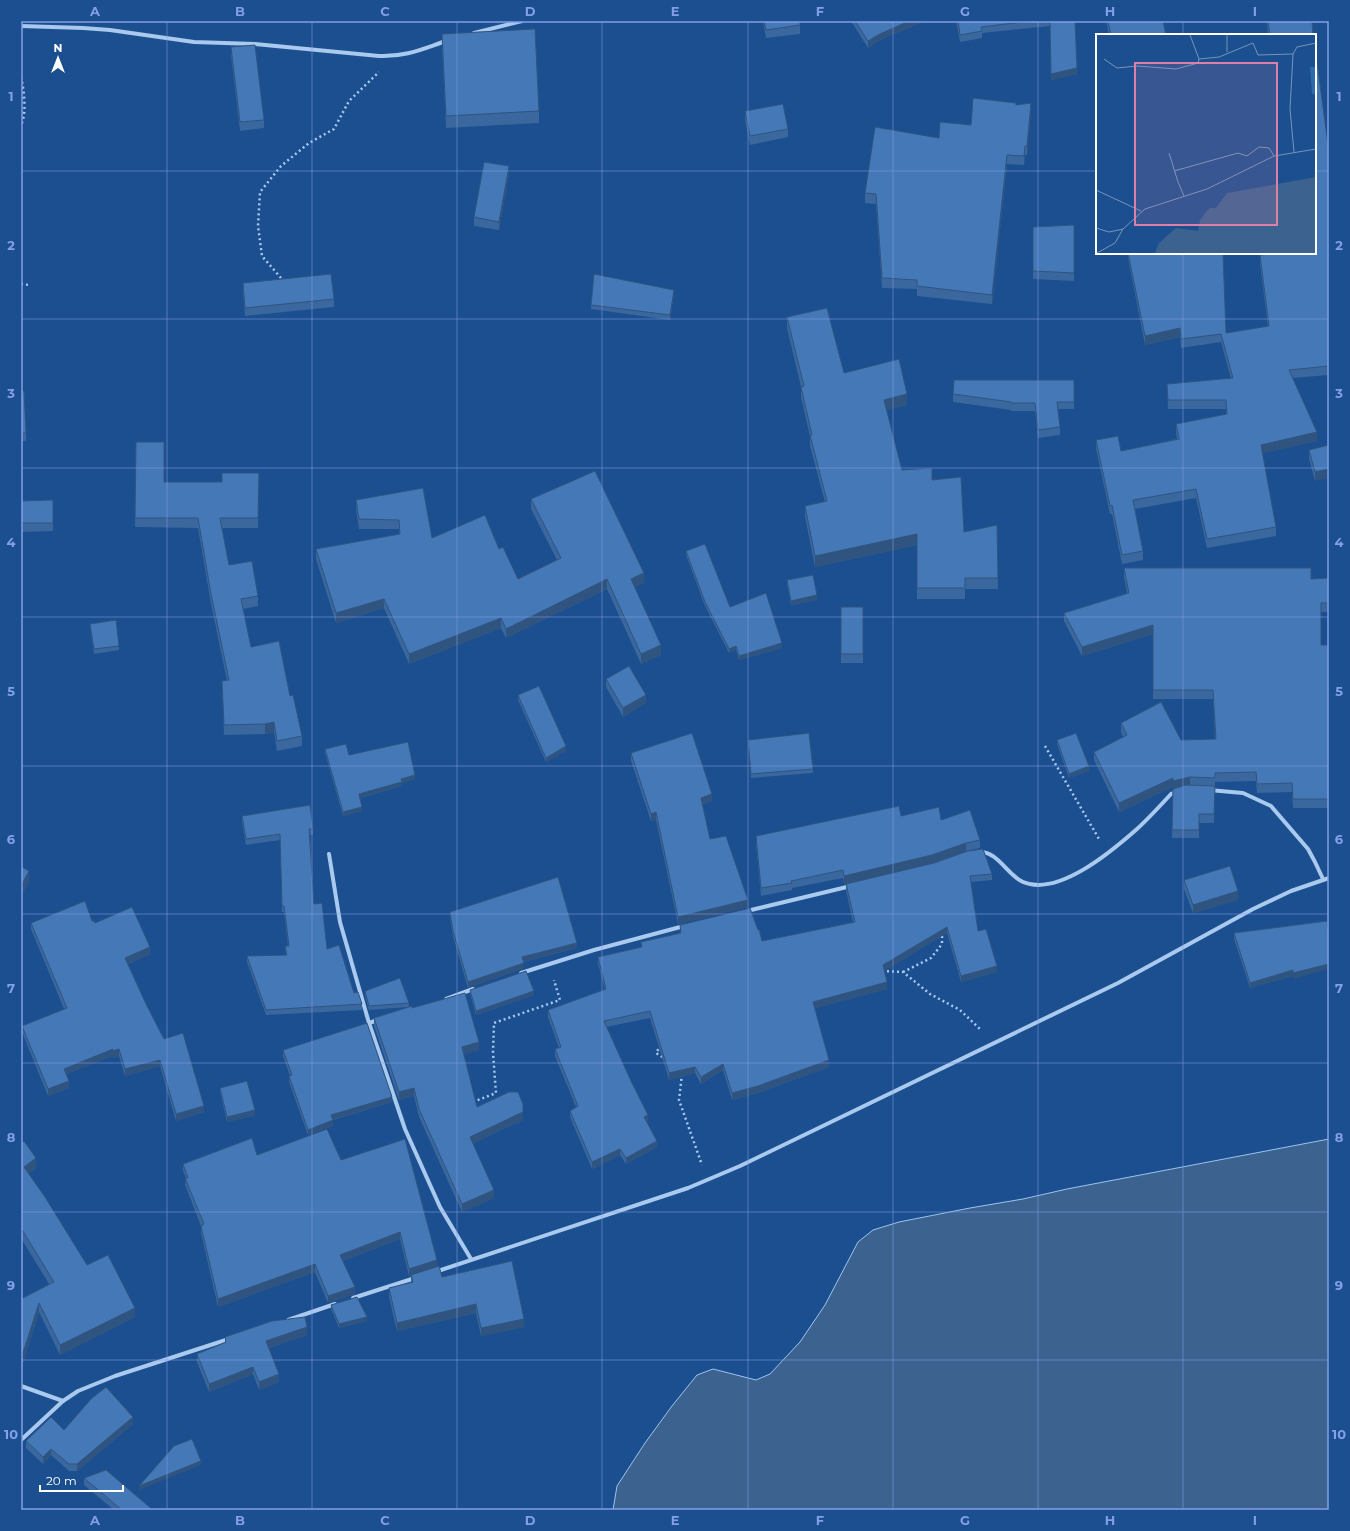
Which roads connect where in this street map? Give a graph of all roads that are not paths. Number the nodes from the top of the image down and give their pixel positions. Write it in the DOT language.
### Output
graph roads {
  1 [pos="522,21"];
  2 [pos="21,26"];
  3 [pos="469,34"];
  4 [pos="454,39"];
  5 [pos="1181,790"];
  6 [pos="1206,790"];
  7 [pos="974,853"];
  8 [pos="329,854"];
  9 [pos="1329,878"];
  10 [pos="1323,879"];
  11 [pos="856,885"];
  12 [pos="739,913"];
  13 [pos="693,924"];
  14 [pos="515,975"];
  15 [pos="478,987"];
  16 [pos="440,1001"];
  17 [pos="382,1018"];
  18 [pos="369,1023"];
  19 [pos="471,1259"];
  20 [pos="426,1274"];
  21 [pos="419,1277"];
  22 [pos="344,1301"];
  23 [pos="337,1304"];
  24 [pos="285,1321"];
  25 [pos="233,1338"];
  26 [pos="21,1386"];
  27 [pos="64,1401"];
  28 [pos="21,1440"];
  1 -- 3 [label="street"];
  2 -- 4 [label="street"];
  5 -- 7 [label="street"];
  6 -- 10 [label="street"];
  8 -- 18 [label="street"];
  9 -- 10 [label="street"];
  10 -- 19 [label="street"];
  11 -- 12 [label="street"];
  13 -- 14 [label="street"];
  15 -- 16 [label="street"];
  17 -- 18 [label="street"];
  18 -- 19 [label="street"];
  19 -- 20 [label="street"];
  21 -- 22 [label="street"];
  23 -- 24 [label="street"];
  25 -- 27 [label="street"];
  26 -- 27 [label="street"];
  27 -- 28 [label="street"];
}
